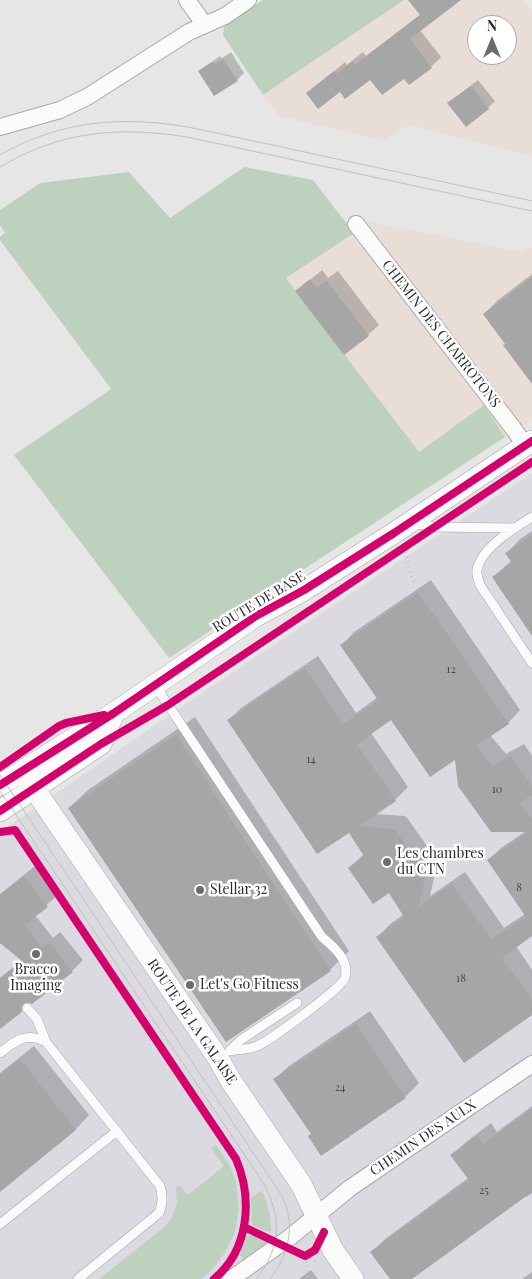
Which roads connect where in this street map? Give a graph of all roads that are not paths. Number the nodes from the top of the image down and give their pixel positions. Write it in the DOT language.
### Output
graph roads {
  1 [pos="187,0"];
  2 [pos="248,0"];
  3 [pos="204,25"];
  4 [pos="0,127"];
  5 [pos="356,224"];
  6 [pos="528,443"];
  7 [pos="532,516"];
  8 [pos="410,522"];
  9 [pos="515,528"];
  10 [pos="532,663"];
  11 [pos="154,684"];
  12 [pos="114,713"];
  13 [pos="22,771"];
  14 [pos="0,786"];
  15 [pos="34,789"];
  16 [pos="0,811"];
  17 [pos="297,1003"];
  18 [pos="27,1008"];
  19 [pos="46,1042"];
  20 [pos="0,1053"];
  21 [pos="224,1054"];
  22 [pos="532,1064"];
  23 [pos="116,1131"];
  24 [pos="321,1223"];
  25 [pos="0,1224"];
  26 [pos="78,1279"];
  27 [pos="231,1279"];
  28 [pos="353,1279"];
  1 -- 3 [label="street"];
  2 -- 3 [label="street"];
  3 -- 4 [label="street"];
  5 -- 6 [label="street, CHEMIN DES CHARROTONS"];
  6 -- 8 [label="street, ROUTE DE BASE"];
  7 -- 9 [label="lane"];
  8 -- 9 [label="lane"];
  8 -- 11 [label="street, ROUTE DE BASE"];
  9 -- 10 [label="lane"];
  11 -- 12 [label="street, ROUTE DE BASE"];
  11 -- 21 [label="lane"];
  12 -- 13 [label="street, ROUTE DE BASE"];
  12 -- 15 [label="street"];
  13 -- 14 [label="street, ROUTE DE BASE"];
  13 -- 15 [label="street, ROUTE DE LA GALAISE"];
  15 -- 16 [label="street"];
  15 -- 21 [label="street, ROUTE DE LA GALAISE"];
  17 -- 21 [label="lane"];
  18 -- 19 [label="lane"];
  19 -- 20 [label="lane"];
  19 -- 23 [label="lane"];
  21 -- 24 [label="street, ROUTE DE LA GALAISE"];
  22 -- 24 [label="street, CHEMIN DES AULX"];
  23 -- 25 [label="lane"];
  23 -- 26 [label="lane"];
  24 -- 27 [label="street, CHEMIN DES AULX"];
  24 -- 28 [label="street, ROUTE DE LA GALAISE"];
}
